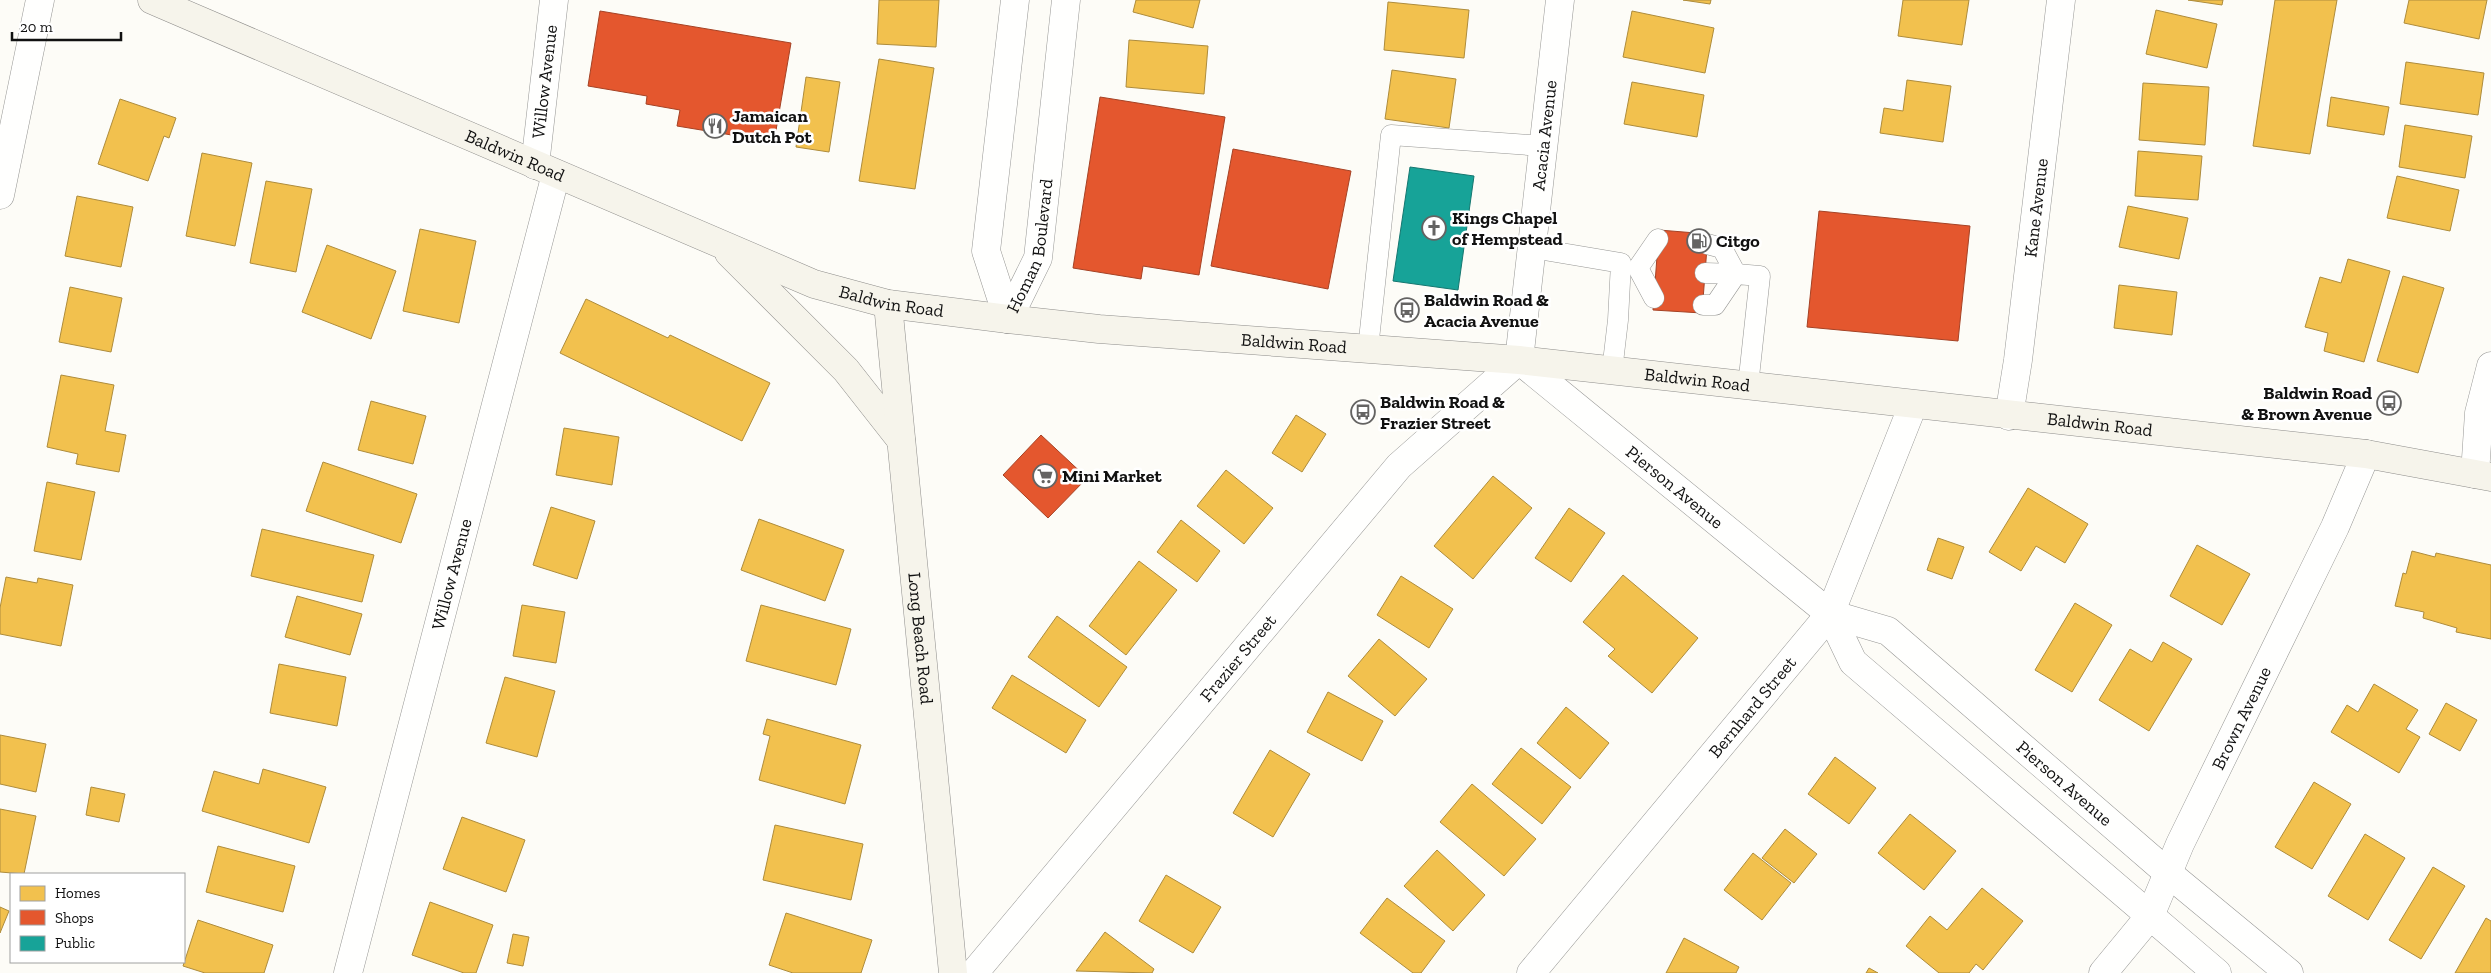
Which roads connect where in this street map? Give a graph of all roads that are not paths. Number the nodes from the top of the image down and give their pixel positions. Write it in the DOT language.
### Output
graph roads {
  1 [pos="40,0"];
  2 [pos="152,0"];
  3 [pos="554,0"];
  4 [pos="1015,0"];
  5 [pos="1066,0"];
  6 [pos="1560,0"];
  7 [pos="2061,0"];
  8 [pos="1543,146"];
  9 [pos="3,168"];
  10 [pos="545,169"];
  11 [pos="0,195"];
  12 [pos="1658,239"];
  13 [pos="719,243"];
  14 [pos="1707,244"];
  15 [pos="1532,248"];
  16 [pos="1638,267"];
  17 [pos="1705,273"];
  18 [pos="1736,274"];
  19 [pos="1654,298"];
  20 [pos="888,304"];
  21 [pos="1703,305"];
  22 [pos="1008,319"];
  23 [pos="1368,349"];
  24 [pos="1520,360"];
  25 [pos="2491,366"];
  26 [pos="1612,371"];
  27 [pos="1748,386"];
  28 [pos="1914,405"];
  29 [pos="2010,416"];
  30 [pos="901,440"];
  31 [pos="2366,454"];
  32 [pos="2483,476"];
  33 [pos="1830,614"];
  34 [pos="2168,873"];
  35 [pos="2150,916"];
  36 [pos="348,973"];
  37 [pos="953,973"];
  38 [pos="974,973"];
  39 [pos="1531,973"];
  40 [pos="2103,973"];
  41 [pos="2217,973"];
  42 [pos="2289,973"];
  1 -- 9 [label="street"];
  2 -- 10 [label="main road, Baldwin Road"];
  3 -- 10 [label="street, Willow Avenue"];
  4 -- 22 [label="street, Homan Boulevard"];
  5 -- 22 [label="street, Homan Boulevard"];
  6 -- 8 [label="street, Acacia Avenue"];
  7 -- 29 [label="street, Kane Avenue"];
  8 -- 15 [label="street, Acacia Avenue"];
  8 -- 23 [label="lane"];
  9 -- 11 [label="street"];
  10 -- 13 [label="main road, Baldwin Road"];
  10 -- 36 [label="street, Willow Avenue"];
  12 -- 16 [label="lane"];
  13 -- 20 [label="main road, Baldwin Road"];
  13 -- 30 [label="main road"];
  14 -- 18 [label="lane"];
  15 -- 16 [label="lane"];
  15 -- 24 [label="street, Acacia Avenue"];
  16 -- 19 [label="lane"];
  16 -- 26 [label="lane"];
  17 -- 18 [label="lane"];
  18 -- 21 [label="lane"];
  18 -- 27 [label="lane"];
  20 -- 22 [label="main road, Baldwin Road"];
  20 -- 30 [label="main road, Long Beach Road"];
  22 -- 23 [label="main road, Baldwin Road"];
  23 -- 24 [label="main road, Baldwin Road"];
  24 -- 26 [label="main road, Baldwin Road"];
  24 -- 33 [label="street, Pierson Avenue"];
  24 -- 38 [label="street, Frazier Street"];
  25 -- 32 [label="street"];
  26 -- 27 [label="main road, Baldwin Road"];
  27 -- 28 [label="main road, Baldwin Road"];
  28 -- 29 [label="main road, Baldwin Road"];
  28 -- 33 [label="street, Bernhard Street"];
  29 -- 31 [label="main road, Baldwin Road"];
  30 -- 37 [label="main road, Long Beach Road"];
  31 -- 32 [label="main road, Baldwin Road"];
  31 -- 34 [label="street, Brown Avenue"];
  33 -- 34 [label="street, Pierson Avenue"];
  33 -- 35 [label="street, Pierson Avenue"];
  33 -- 39 [label="street, Bernhard Street"];
  34 -- 35 [label="street, Brown Avenue"];
  34 -- 42 [label="street, Pierson Avenue"];
  35 -- 40 [label="street, Brown Avenue"];
  35 -- 41 [label="street, Pierson Avenue"];
}
